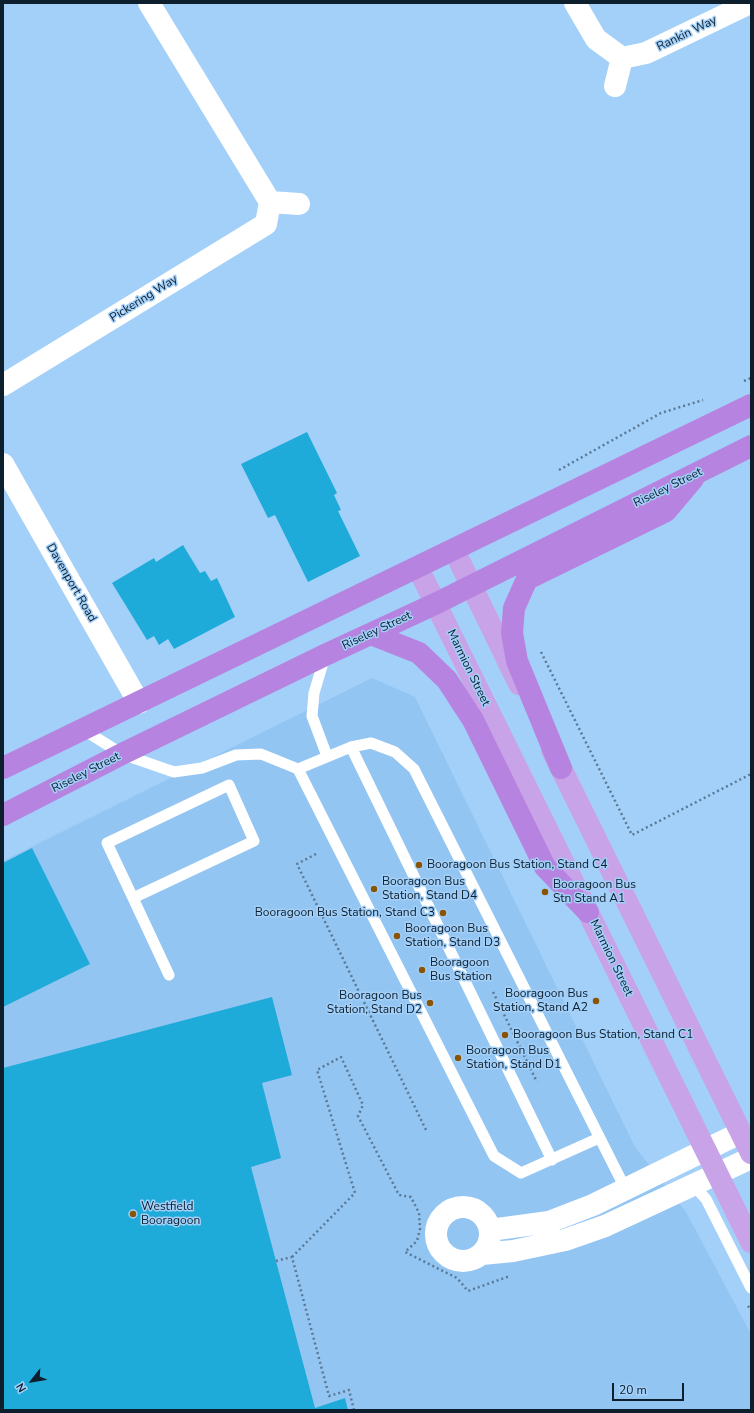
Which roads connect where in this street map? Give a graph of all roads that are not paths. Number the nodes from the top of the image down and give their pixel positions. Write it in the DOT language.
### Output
graph roads {
  1 [pos="149,3"];
  2 [pos="575,3"];
  3 [pos="750,3"];
  4 [pos="622,58"];
  5 [pos="615,86"];
  6 [pos="270,202"];
  7 [pos="299,204"];
  8 [pos="3,385"];
  9 [pos="751,406"];
  10 [pos="751,446"];
  11 [pos="3,464"];
  12 [pos="699,472"];
  13 [pos="454,550"];
  14 [pos="418,568"];
  15 [pos="471,586"];
  16 [pos="437,603"];
  17 [pos="371,634"];
  18 [pos="325,655"];
  19 [pos="139,703"];
  20 [pos="84,730"];
  21 [pos="351,747"];
  22 [pos="122,754"];
  23 [pos="327,756"];
  24 [pos="3,768"];
  25 [pos="298,768"];
  26 [pos="562,768"];
  27 [pos="3,815"];
  28 [pos="133,898"];
  29 [pos="588,912"];
  30 [pos="169,975"];
  31 [pos="740,1133"];
  32 [pos="599,1138"];
  33 [pos="706,1149"];
  34 [pos="751,1153"];
  35 [pos="751,1158"];
  36 [pos="552,1160"];
  37 [pos="718,1174"];
  38 [pos="694,1185"];
  39 [pos="626,1188"];
  40 [pos="490,1230"];
  41 [pos="751,1242"];
  42 [pos="482,1254"];
  43 [pos="751,1288"];
  1 -- 6 [label="street"];
  2 -- 4 [label="street"];
  3 -- 4 [label="street, Rankin Way"];
  4 -- 5 [label="street"];
  6 -- 7 [label="street"];
  6 -- 8 [label="street, Pickering Way"];
  9 -- 13 [label="highway"];
  10 -- 12 [label="highway, Riseley Street"];
  11 -- 19 [label="street, Davenport Road"];
  12 -- 15 [label="highway, Riseley Street"];
  12 -- 26 [label="highway"];
  13 -- 14 [label="highway"];
  13 -- 15 [label="main road"];
  14 -- 16 [label="main road, Marmion Street"];
  14 -- 19 [label="highway"];
  15 -- 16 [label="highway, Riseley Street"];
  15 -- 26 [label="main road"];
  16 -- 17 [label="highway, Riseley Street"];
  16 -- 29 [label="main road, Marmion Street"];
  17 -- 18 [label="highway, Riseley Street"];
  17 -- 29 [label="highway"];
  18 -- 22 [label="highway, Riseley Street"];
  18 -- 23 [label="lane"];
  19 -- 20 [label="highway"];
  20 -- 22 [label="lane"];
  20 -- 24 [label="highway"];
  21 -- 23 [label="lane"];
  21 -- 32 [label="lane"];
  21 -- 36 [label="lane"];
  22 -- 25 [label="lane"];
  22 -- 27 [label="highway, Riseley Street"];
  23 -- 25 [label="lane"];
  25 -- 36 [label="lane"];
  26 -- 31 [label="main road"];
  28 -- 28 [label="lane"];
  28 -- 30 [label="lane"];
  29 -- 33 [label="main road, Marmion Street"];
  31 -- 33 [label="street"];
  31 -- 34 [label="main road"];
  32 -- 36 [label="lane"];
  32 -- 39 [label="lane"];
  33 -- 37 [label="main road, Marmion Street"];
  33 -- 39 [label="street"];
  35 -- 37 [label="street"];
  37 -- 38 [label="street"];
  37 -- 41 [label="main road, Marmion Street"];
  38 -- 42 [label="street"];
  38 -- 43 [label="lane"];
  39 -- 40 [label="street"];
  40 -- 42 [label="street"];
  40 -- 42 [label="street"];
}
